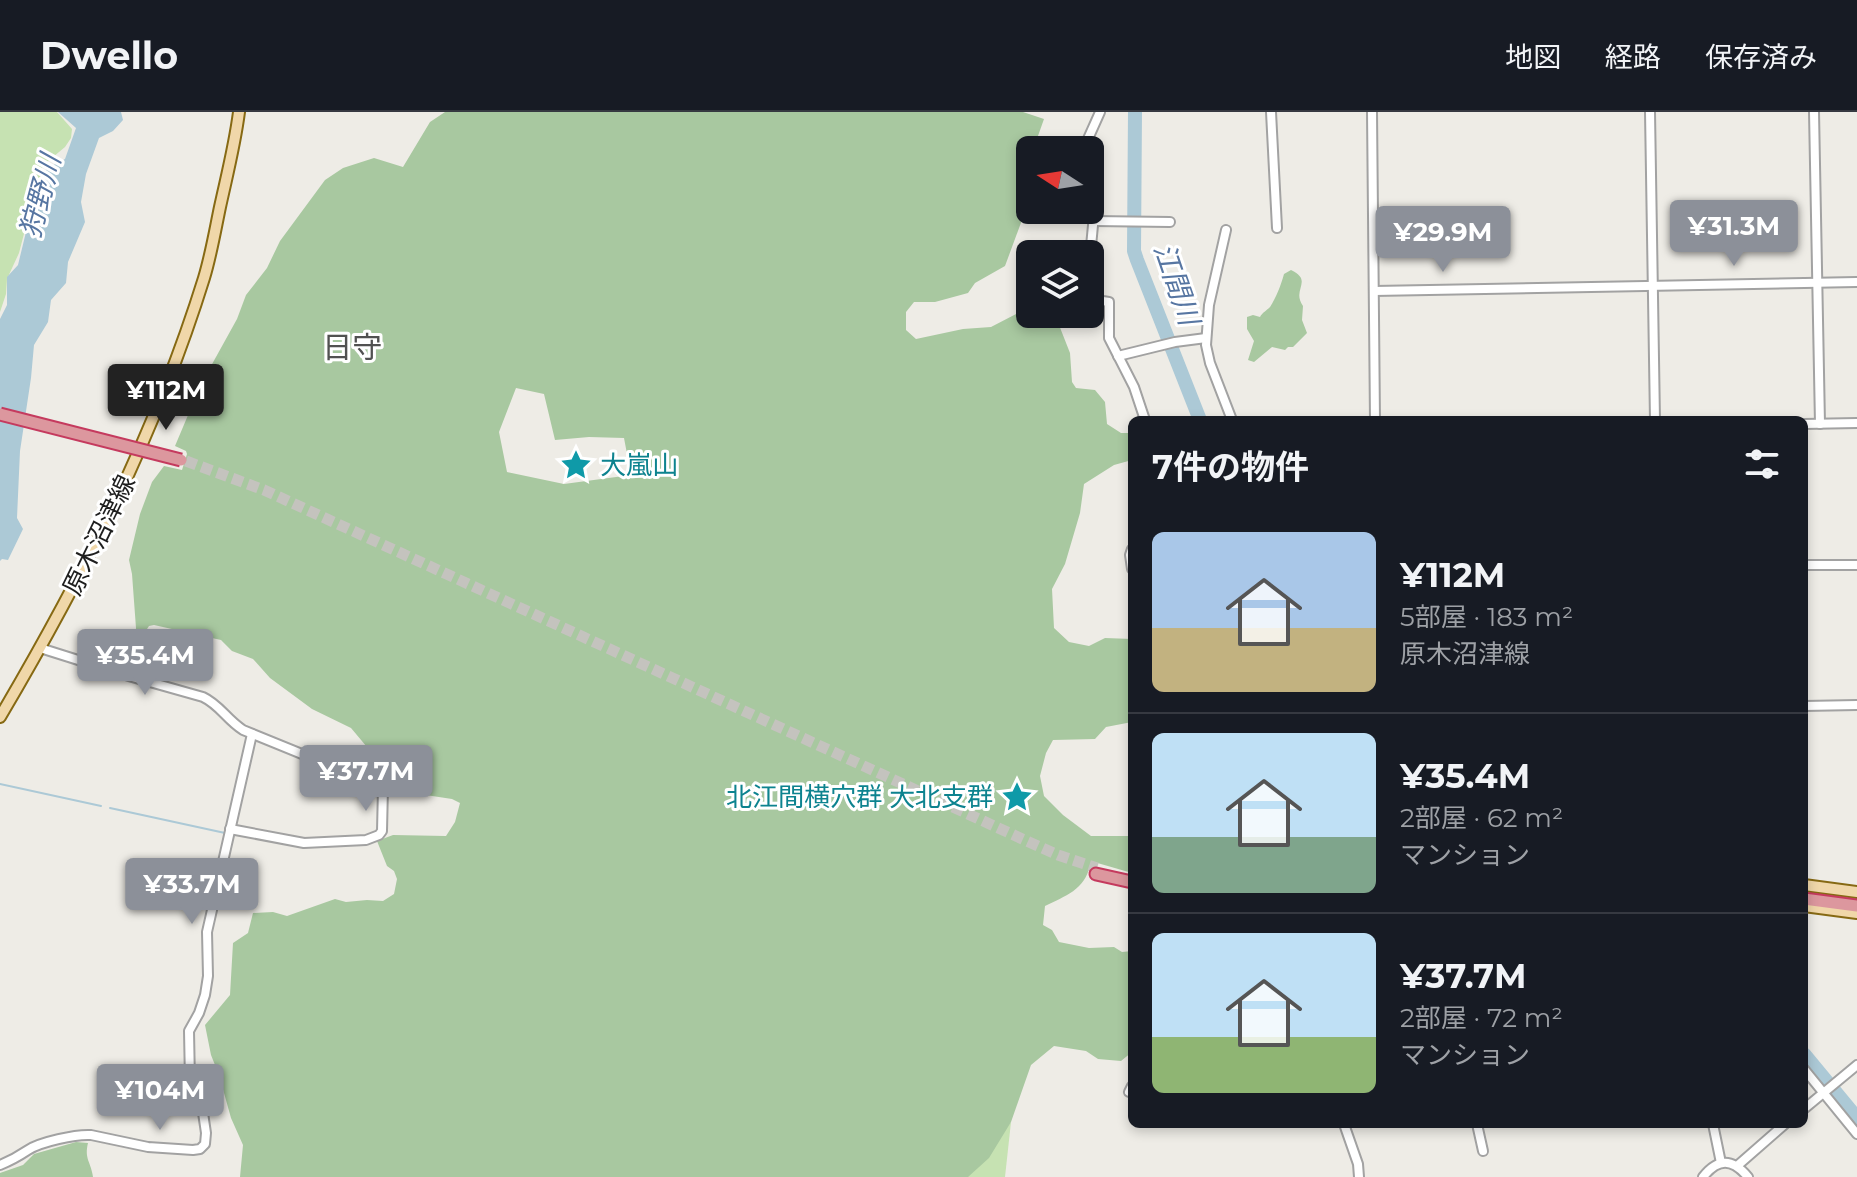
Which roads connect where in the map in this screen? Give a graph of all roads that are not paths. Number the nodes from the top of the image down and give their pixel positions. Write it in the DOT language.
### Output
graph roads {
  1 [pos="239,112"];
  2 [pos="1100,112"];
  3 [pos="1271,112"];
  4 [pos="1372,112"];
  5 [pos="1650,112"];
  6 [pos="1814,112"];
  7 [pos="1089,136"];
  8 [pos="1104,221"];
  9 [pos="1170,222"];
  10 [pos="1277,228"];
  11 [pos="1226,230"];
  12 [pos="1857,282"];
  13 [pos="1817,283"];
  14 [pos="1653,286"];
  15 [pos="1374,291"];
  16 [pos="1104,300"];
  17 [pos="1206,338"];
  18 [pos="1118,356"];
  19 [pos="0,416"];
  20 [pos="1144,416"];
  21 [pos="1230,416"];
  22 [pos="1375,416"];
  23 [pos="1655,416"];
  24 [pos="1857,423"];
  25 [pos="1808,424"];
  26 [pos="1820,424"];
  27 [pos="183,463"];
  28 [pos="1808,565"];
  29 [pos="1857,565"];
  30 [pos="40,648"];
  31 [pos="1857,705"];
  32 [pos="1808,706"];
  33 [pos="0,717"];
  34 [pos="252,734"];
  35 [pos="230,829"];
  36 [pos="1097,871"];
  37 [pos="1128,879"];
  38 [pos="1808,886"];
  39 [pos="1857,892"];
  40 [pos="1808,897"];
  41 [pos="1857,904"];
  42 [pos="1808,907"];
  43 [pos="1857,913"];
  44 [pos="1857,1065"];
  45 [pos="1808,1074"];
  46 [pos="1824,1092"];
  47 [pos="1808,1106"];
  48 [pos="1345,1128"];
  49 [pos="1478,1128"];
  50 [pos="1714,1128"];
  51 [pos="1780,1128"];
  52 [pos="1857,1134"];
  53 [pos="1483,1151"];
  54 [pos="1721,1163"];
  55 [pos="0,1165"];
  56 [pos="1737,1166"];
  57 [pos="1359,1177"];
  58 [pos="1703,1177"];
  59 [pos="1748,1177"];
  1 -- 30 [label="main road, 原木沼津線"];
  2 -- 7 [label="street"];
  3 -- 10 [label="street"];
  4 -- 15 [label="street"];
  5 -- 14 [label="street"];
  6 -- 13 [label="street"];
  8 -- 9 [label="street"];
  11 -- 17 [label="street"];
  12 -- 13 [label="street"];
  13 -- 14 [label="street"];
  13 -- 26 [label="street"];
  14 -- 15 [label="street"];
  14 -- 23 [label="street"];
  15 -- 22 [label="street"];
  16 -- 18 [label="street"];
  17 -- 18 [label="street"];
  17 -- 21 [label="street"];
  18 -- 20 [label="street"];
  19 -- 27 [label="highway, bridge"];
  24 -- 26 [label="street"];
  25 -- 26 [label="street"];
  28 -- 29 [label="street"];
  30 -- 33 [label="main road, 原木沼津線"];
  30 -- 34 [label="street"];
  31 -- 32 [label="street"];
  34 -- 35 [label="street"];
  34 -- 35 [label="street"];
  35 -- 55 [label="street"];
  36 -- 37 [label="highway"];
  38 -- 39 [label="main road"];
  40 -- 41 [label="highway"];
  42 -- 43 [label="main road"];
  44 -- 46 [label="street"];
  45 -- 46 [label="street"];
  46 -- 47 [label="street"];
  46 -- 52 [label="street"];
  48 -- 57 [label="street"];
  49 -- 53 [label="street"];
  50 -- 54 [label="street"];
  51 -- 56 [label="street"];
  54 -- 56 [label="street"];
  54 -- 58 [label="street"];
  56 -- 59 [label="street"];
}
